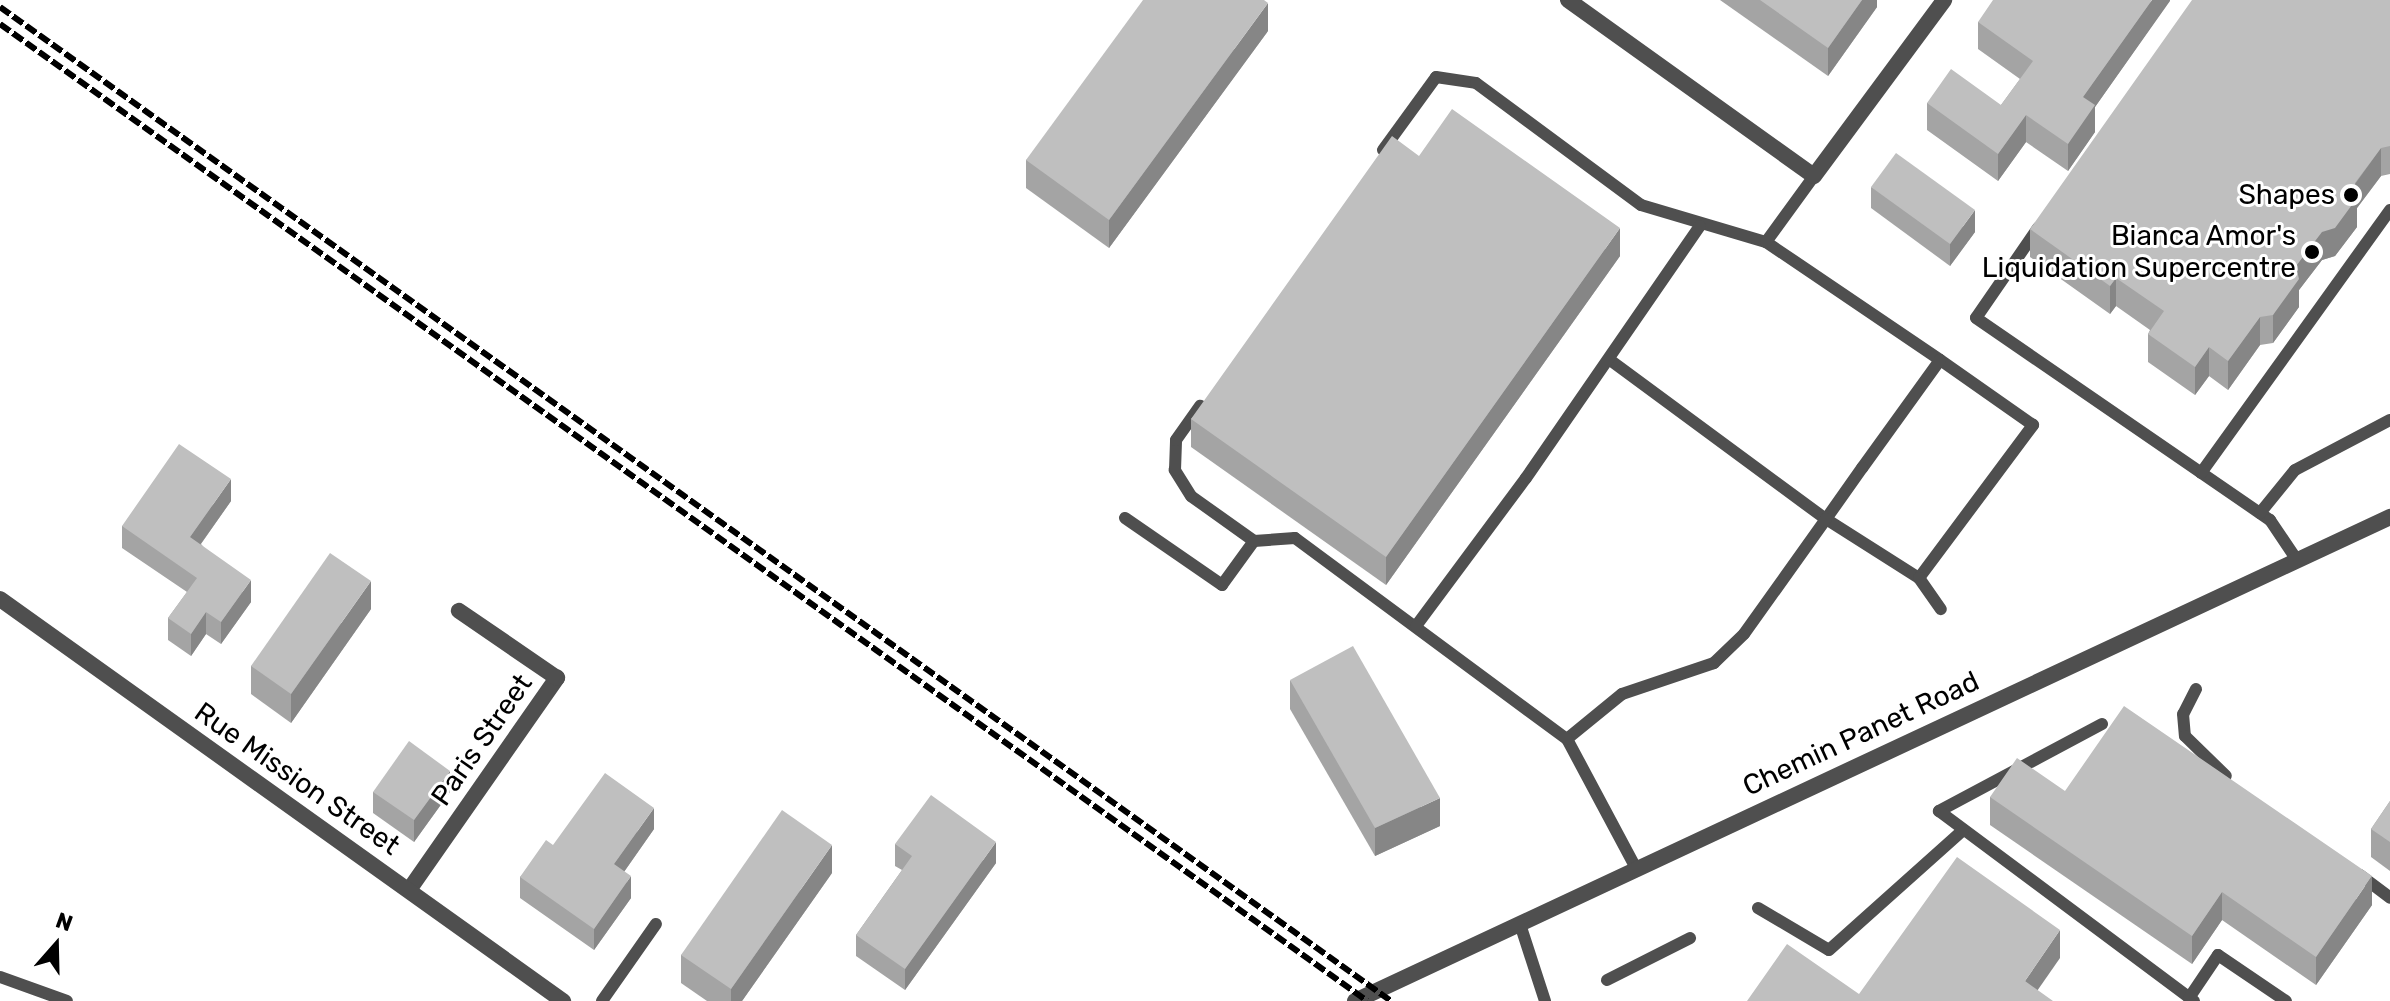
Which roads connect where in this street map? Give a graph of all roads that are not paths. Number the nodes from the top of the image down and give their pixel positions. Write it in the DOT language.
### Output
graph roads {
  1 [pos="1568,0"];
  2 [pos="1944,0"];
  3 [pos="1371,167"];
  4 [pos="1814,176"];
  5 [pos="2390,210"];
  6 [pos="2047,216"];
  7 [pos="1700,226"];
  8 [pos="1766,242"];
  9 [pos="1610,360"];
  10 [pos="1940,360"];
  11 [pos="1214,388"];
  12 [pos="2390,420"];
  13 [pos="2201,473"];
  14 [pos="2260,513"];
  15 [pos="2390,517"];
  16 [pos="1125,518"];
  17 [pos="1826,519"];
  18 [pos="1254,541"];
  19 [pos="2297,560"];
  20 [pos="1919,578"];
  21 [pos="0,599"];
  22 [pos="1941,609"];
  23 [pos="459,611"];
  24 [pos="1416,626"];
  25 [pos="2196,689"];
  26 [pos="2102,724"];
  27 [pos="1567,739"];
  28 [pos="2237,784"];
  29 [pos="1963,830"];
  30 [pos="2342,862"];
  31 [pos="1636,868"];
  32 [pos="409,890"];
  33 [pos="2390,898"];
  34 [pos="1758,908"];
  35 [pos="656,924"];
  36 [pos="1520,924"];
  37 [pos="1690,938"];
  38 [pos="0,977"];
  39 [pos="1607,980"];
  40 [pos="2192,1000"];
  41 [pos="67,1001"];
  42 [pos="563,1001"];
  43 [pos="602,1001"];
  44 [pos="1355,1001"];
  45 [pos="1545,1001"];
  46 [pos="2286,1001"];
  1 -- 4 [label="street"];
  2 -- 4 [label="street"];
  3 -- 7 [label="lane"];
  4 -- 8 [label="lane"];
  5 -- 13 [label="lane"];
  6 -- 13 [label="lane"];
  7 -- 8 [label="lane"];
  7 -- 9 [label="lane"];
  8 -- 10 [label="lane"];
  9 -- 17 [label="lane"];
  9 -- 24 [label="lane"];
  10 -- 17 [label="lane"];
  10 -- 20 [label="lane"];
  11 -- 18 [label="lane"];
  12 -- 14 [label="lane"];
  13 -- 14 [label="lane"];
  14 -- 19 [label="lane"];
  15 -- 19 [label="street, Chemin Panet Road"];
  16 -- 18 [label="lane"];
  17 -- 20 [label="lane"];
  17 -- 27 [label="lane"];
  18 -- 24 [label="lane"];
  19 -- 31 [label="street, Chemin Panet Road"];
  20 -- 22 [label="lane"];
  21 -- 32 [label="street, Rue Mission Street"];
  23 -- 32 [label="street, Paris Street"];
  24 -- 27 [label="lane"];
  25 -- 28 [label="lane"];
  26 -- 29 [label="lane"];
  27 -- 31 [label="lane"];
  29 -- 34 [label="lane"];
  29 -- 40 [label="lane"];
  30 -- 33 [label="lane"];
  31 -- 36 [label="street, Chemin Panet Road"];
  32 -- 42 [label="street, Rue Mission Street"];
  35 -- 43 [label="lane"];
  36 -- 44 [label="street, Chemin Panet Road"];
  36 -- 45 [label="lane"];
  37 -- 39 [label="lane"];
  38 -- 41 [label="lane"];
  40 -- 46 [label="lane"];
}
